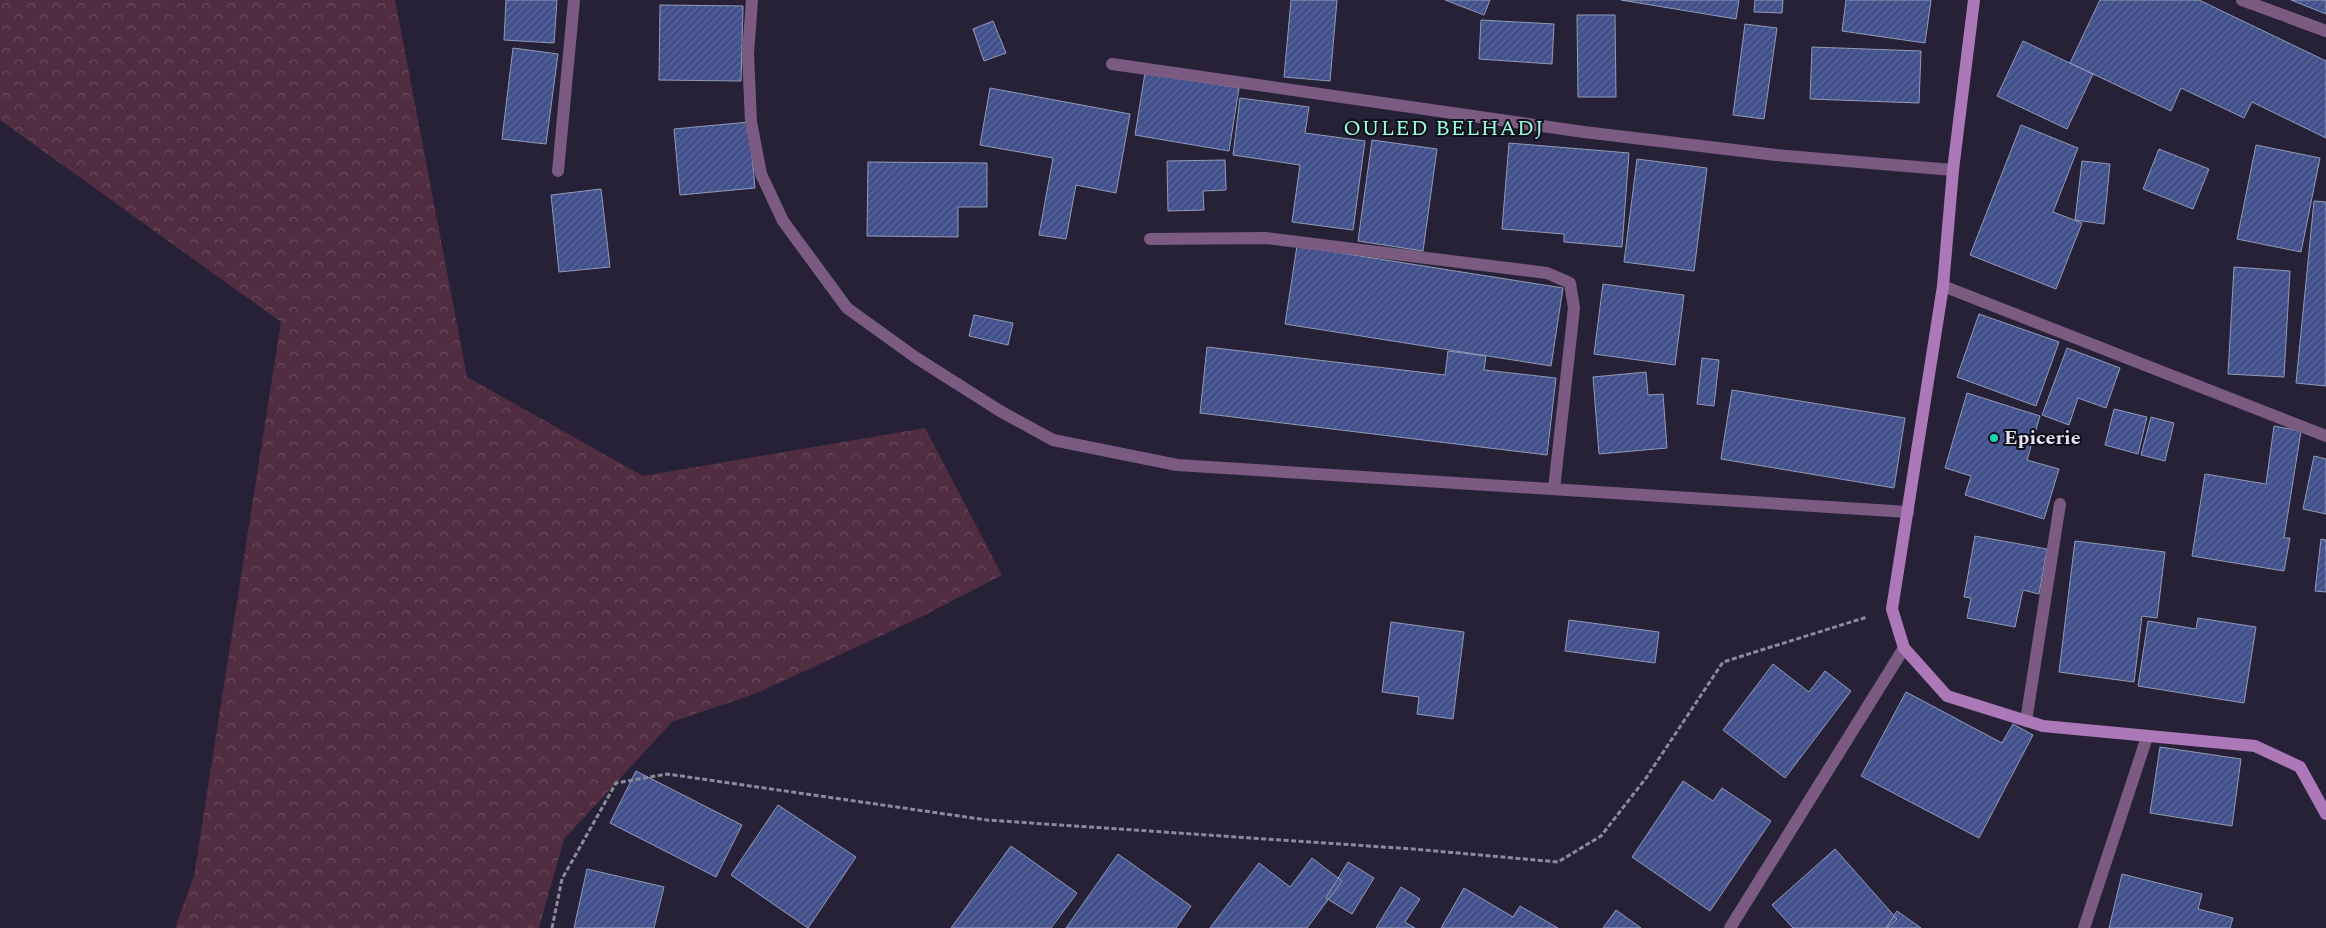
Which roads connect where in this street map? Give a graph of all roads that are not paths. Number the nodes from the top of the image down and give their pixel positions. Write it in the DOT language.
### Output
graph roads {
  1 [pos="574,0"];
  2 [pos="752,0"];
  3 [pos="1974,0"];
  4 [pos="2242,0"];
  5 [pos="2326,31"];
  6 [pos="1112,64"];
  7 [pos="1953,170"];
  8 [pos="558,171"];
  9 [pos="1150,239"];
  10 [pos="1943,286"];
  11 [pos="2326,436"];
  12 [pos="1554,489"];
  13 [pos="2060,504"];
  14 [pos="1908,512"];
  15 [pos="1904,648"];
  16 [pos="2026,721"];
  17 [pos="2147,737"];
  18 [pos="2326,814"];
  19 [pos="1730,928"];
  20 [pos="2084,928"];
  1 -- 8 [label="street"];
  2 -- 12 [label="street"];
  3 -- 7 [label="street"];
  4 -- 5 [label="street"];
  6 -- 7 [label="street"];
  7 -- 10 [label="street"];
  9 -- 12 [label="street"];
  10 -- 11 [label="street"];
  10 -- 14 [label="street"];
  12 -- 14 [label="street"];
  13 -- 16 [label="street"];
  14 -- 15 [label="street"];
  15 -- 16 [label="street"];
  15 -- 19 [label="street"];
  16 -- 17 [label="street"];
  17 -- 18 [label="street"];
  17 -- 20 [label="street"];
}
